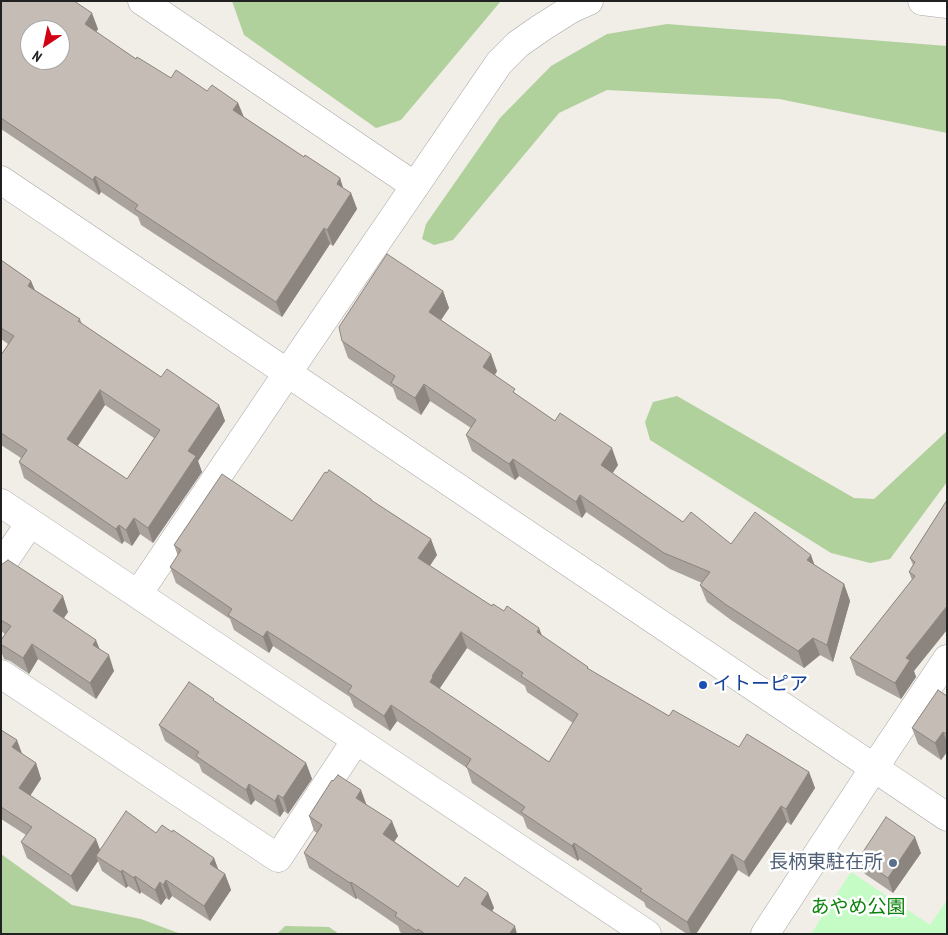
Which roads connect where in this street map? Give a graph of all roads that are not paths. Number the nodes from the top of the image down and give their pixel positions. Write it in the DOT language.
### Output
graph roads {
  1 [pos="142,1"];
  2 [pos="590,1"];
  3 [pos="922,1"];
  4 [pos="947,4"];
  5 [pos="1,180"];
  6 [pos="415,186"];
  7 [pos="288,372"];
  8 [pos="1,503"];
  9 [pos="30,523"];
  10 [pos="1,566"];
  11 [pos="138,594"];
  12 [pos="947,659"];
  13 [pos="1,674"];
  14 [pos="356,740"];
  15 [pos="874,768"];
  16 [pos="947,817"];
  17 [pos="647,934"];
  18 [pos="764,934"];
  1 -- 6 [label="street"];
  2 -- 6 [label="street"];
  3 -- 4 [label="street"];
  5 -- 7 [label="street"];
  6 -- 7 [label="street"];
  7 -- 11 [label="street"];
  7 -- 15 [label="street"];
  8 -- 9 [label="street"];
  9 -- 10 [label="street"];
  9 -- 11 [label="street"];
  11 -- 14 [label="street"];
  12 -- 15 [label="street"];
  13 -- 14 [label="street"];
  14 -- 17 [label="street"];
  15 -- 16 [label="street"];
  15 -- 18 [label="street"];
}
